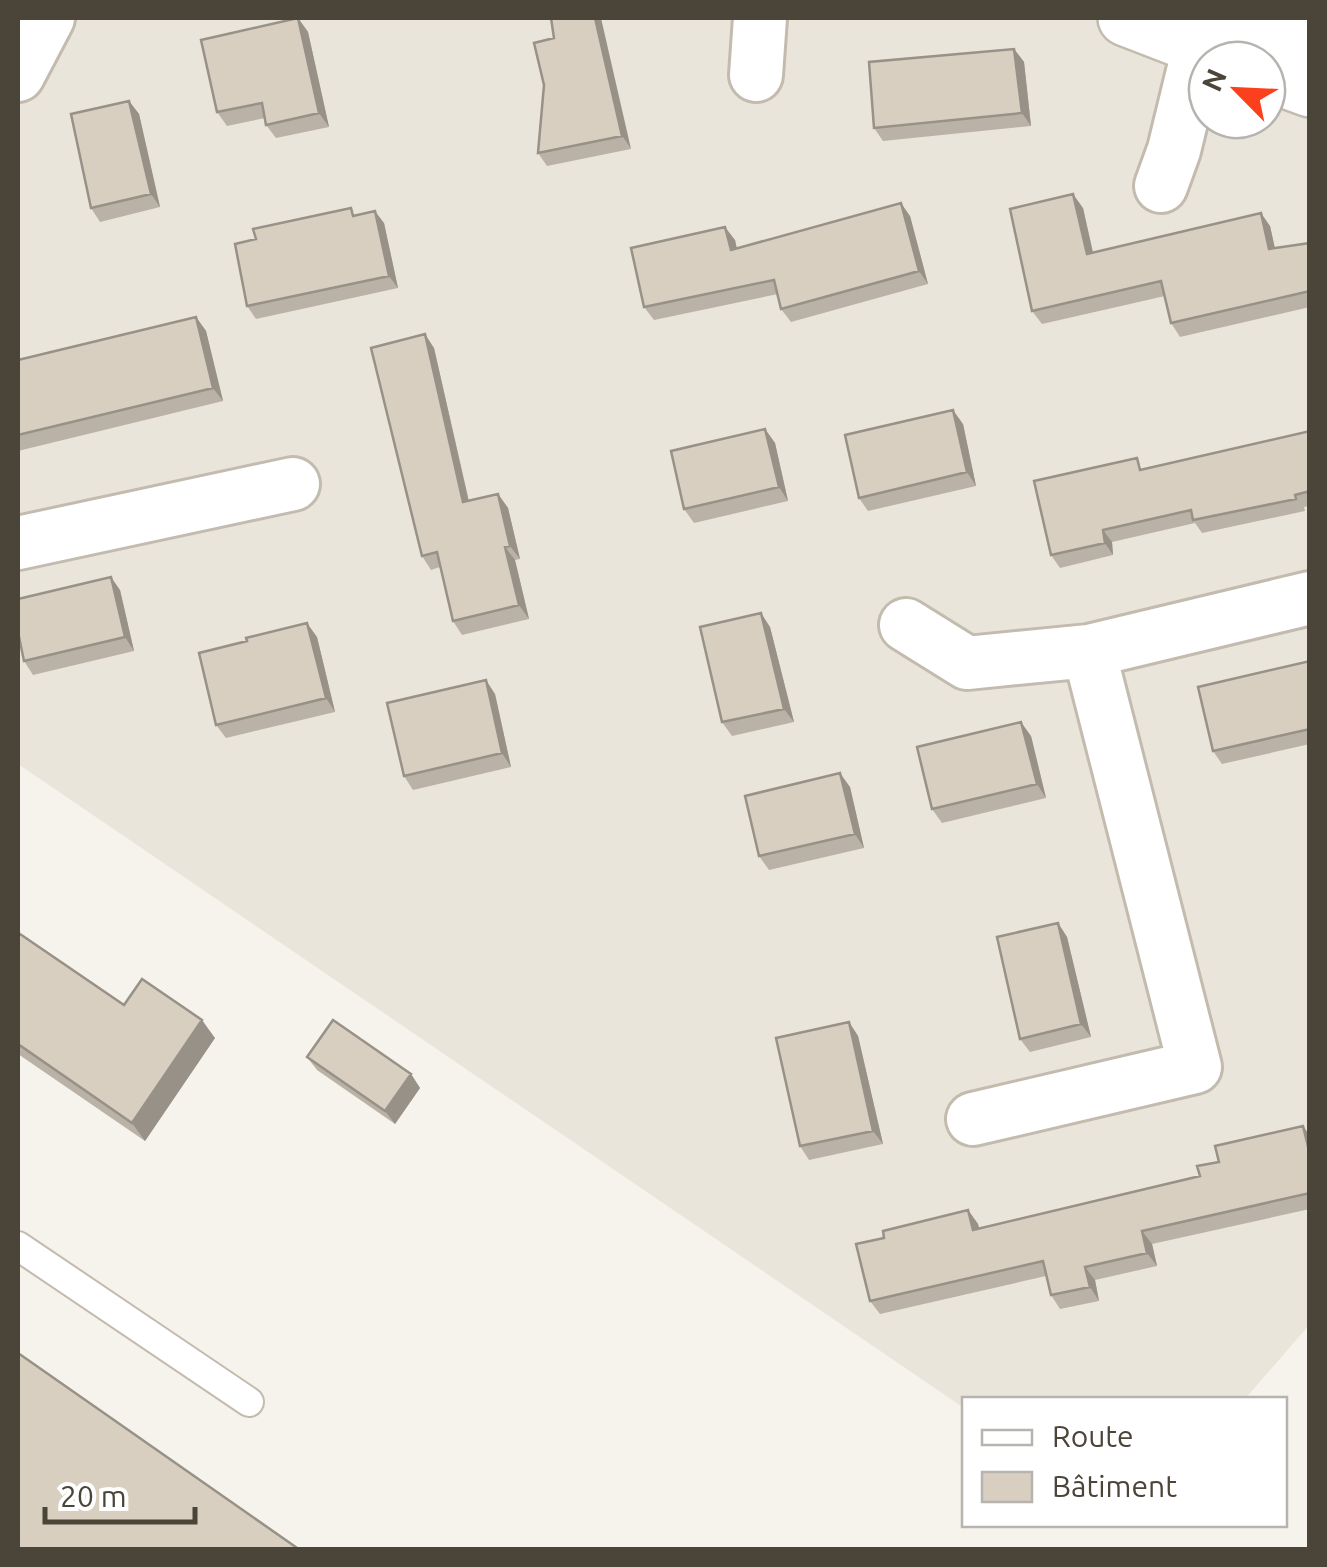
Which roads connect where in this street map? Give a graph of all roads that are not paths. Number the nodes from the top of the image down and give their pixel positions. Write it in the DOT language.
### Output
graph roads {
  1 [pos="48,18"];
  2 [pos="760,18"];
  3 [pos="1126,18"];
  4 [pos="1258,18"];
  5 [pos="1310,37"];
  6 [pos="1211,40"];
  7 [pos="18,75"];
  8 [pos="756,75"];
  9 [pos="1187,96"];
  10 [pos="1161,186"];
  11 [pos="293,484"];
  12 [pos="18,543"];
  13 [pos="1310,598"];
  14 [pos="906,625"];
  15 [pos="1088,652"];
  16 [pos="973,1119"];
  17 [pos="18,1246"];
  18 [pos="250,1402"];
  1 -- 7 [label="street"];
  2 -- 8 [label="street"];
  3 -- 6 [label="street"];
  4 -- 5 [label="street"];
  9 -- 10 [label="street"];
  11 -- 12 [label="street"];
  13 -- 15 [label="street"];
  14 -- 15 [label="street"];
  15 -- 16 [label="street"];
  17 -- 18 [label="lane"];
}
